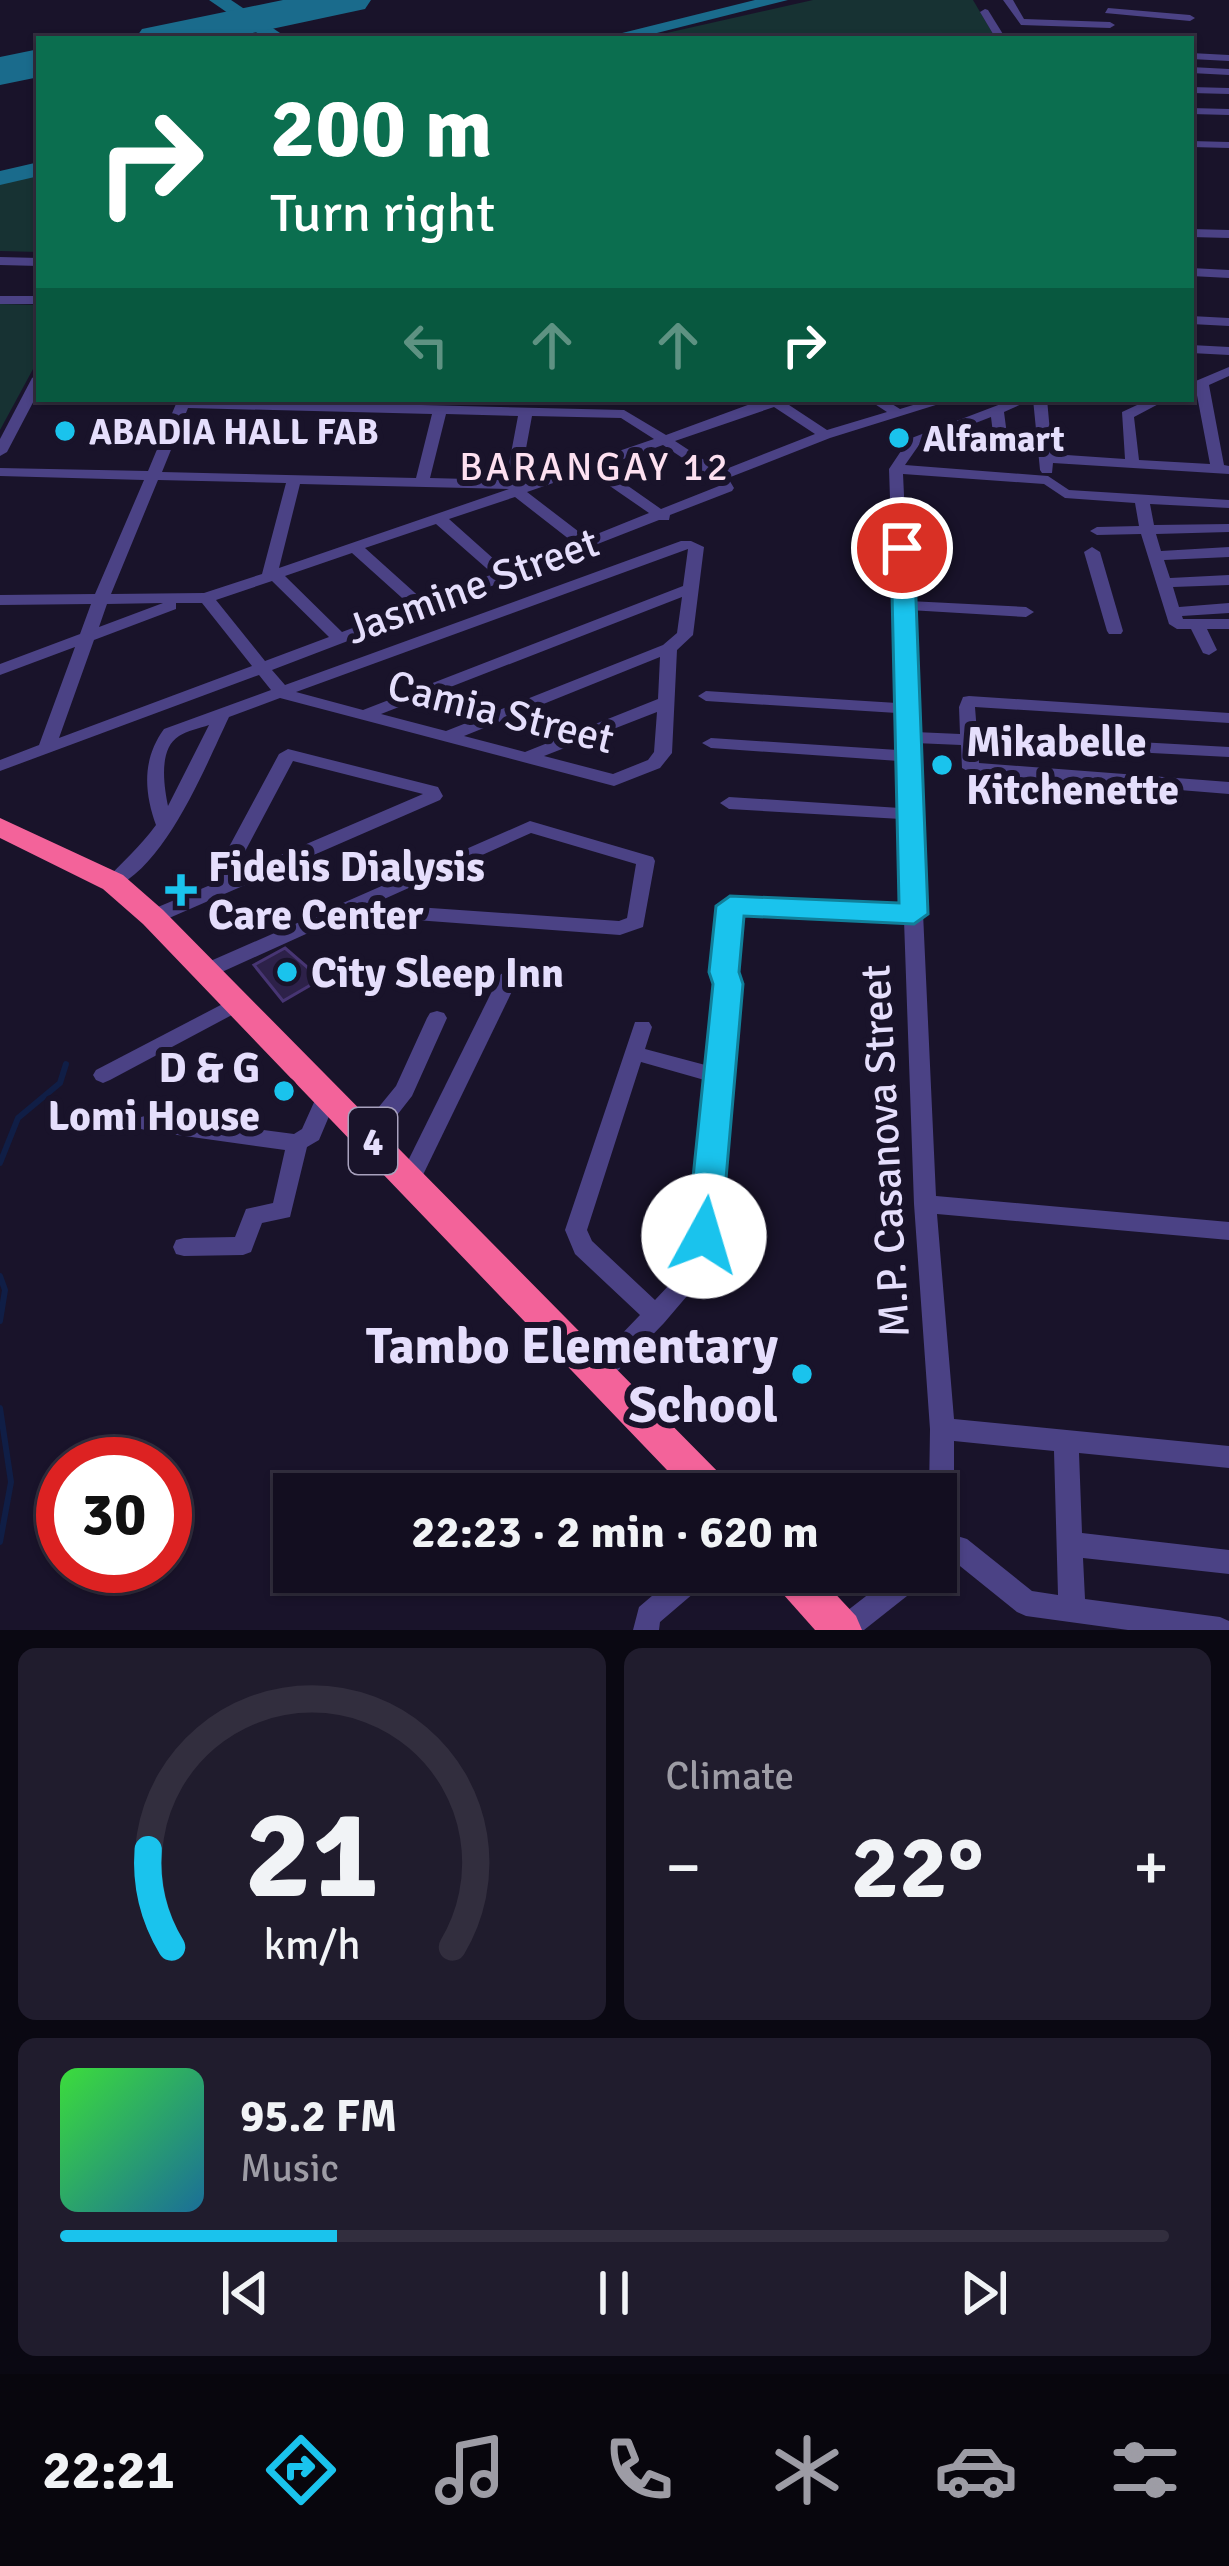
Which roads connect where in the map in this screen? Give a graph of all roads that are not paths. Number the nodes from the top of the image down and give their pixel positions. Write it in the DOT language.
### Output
graph roads {
  1 [pos="1010,5"];
  2 [pos="985,12"];
  3 [pos="1108,12"];
  4 [pos="1192,16"];
  5 [pos="999,36"];
  6 [pos="1194,50"];
  7 [pos="1224,57"];
  8 [pos="1194,70"];
  9 [pos="1229,72"];
  10 [pos="1194,90"];
  11 [pos="1229,91"];
  12 [pos="1194,111"];
  13 [pos="1229,112"];
  14 [pos="1194,143"];
  15 [pos="1229,145"];
  16 [pos="1220,218"];
  17 [pos="1194,233"];
  18 [pos="1225,234"];
  19 [pos="0,261"];
  20 [pos="36,262"];
  21 [pos="1229,265"];
  22 [pos="1194,268"];
  23 [pos="1194,268"];
  24 [pos="1229,274"];
  25 [pos="0,300"];
  26 [pos="36,300"];
  27 [pos="1194,320"];
  28 [pos="1229,322"];
  29 [pos="1194,350"];
  30 [pos="1229,351"];
  31 [pos="1229,371"];
  32 [pos="36,384"];
  33 [pos="1197,386"];
  34 [pos="184,402"];
  35 [pos="772,402"];
  36 [pos="780,402"];
  37 [pos="879,402"];
  38 [pos="936,402"];
  39 [pos="1018,402"];
  40 [pos="1040,402"];
  41 [pos="1155,402"];
  42 [pos="480,405"];
  43 [pos="624,407"];
  44 [pos="998,410"];
  45 [pos="440,411"];
  46 [pos="526,412"];
  47 [pos="896,412"];
  48 [pos="825,435"];
  49 [pos="669,440"];
  50 [pos="1002,450"];
  51 [pos="0,452"];
  52 [pos="1046,458"];
  53 [pos="1132,463"];
  54 [pos="592,468"];
  55 [pos="896,469"];
  56 [pos="1223,469"];
  57 [pos="0,472"];
  58 [pos="154,476"];
  59 [pos="720,476"];
  60 [pos="295,479"];
  61 [pos="1048,480"];
  62 [pos="422,482"];
  63 [pos="475,484"];
  64 [pos="515,488"];
  65 [pos="1142,499"];
  66 [pos="485,503"];
  67 [pos="1229,504"];
  68 [pos="664,517"];
  69 [pos="441,520"];
  70 [pos="1229,528"];
  71 [pos="1148,533"];
  72 [pos="588,546"];
  73 [pos="356,548"];
  74 [pos="1229,553"];
  75 [pos="1154,556"];
  76 [pos="272,576"];
  77 [pos="506,578"];
  78 [pos="1229,580"];
  79 [pos="1164,583"];
  80 [pos="691,588"];
  81 [pos="206,598"];
  82 [pos="0,600"];
  83 [pos="100,602"];
  84 [pos="180,602"];
  85 [pos="904,605"];
  86 [pos="422,608"];
  87 [pos="1229,608"];
  88 [pos="1026,612"];
  89 [pos="1174,612"];
  90 [pos="1229,624"];
  91 [pos="1198,626"];
  92 [pos="1114,631"];
  93 [pos="87,637"];
  94 [pos="341,638"];
  95 [pos="669,648"];
  96 [pos="1209,650"];
  97 [pos="261,669"];
  98 [pos="0,670"];
  99 [pos="283,694"];
  100 [pos="706,696"];
  101 [pos="666,702"];
  102 [pos="222,715"];
  103 [pos="364,715"];
  104 [pos="1229,718"];
  105 [pos="909,733"];
  106 [pos="446,737"];
  107 [pos="968,737"];
  108 [pos="711,742"];
  109 [pos="46,749"];
  110 [pos="1229,752"];
  111 [pos="526,758"];
  112 [pos="0,766"];
  113 [pos="1229,788"];
  114 [pos="729,803"];
  115 [pos="911,814"];
  116 [pos="165,826"];
  117 [pos="0,827"];
  118 [pos="113,882"];
  119 [pos="217,887"];
  120 [pos="349,909"];
  121 [pos="914,914"];
  122 [pos="153,917"];
  123 [pos="206,971"];
  124 [pos="508,979"];
  125 [pos="238,1003"];
  126 [pos="437,1018"];
  127 [pos="642,1028"];
  128 [pos="634,1053"];
  129 [pos="103,1075"];
  130 [pos="716,1076"];
  131 [pos="327,1095"];
  132 [pos="149,1123"];
  133 [pos="368,1136"];
  134 [pos="297,1143"];
  135 [pos="410,1179"];
  136 [pos="925,1204"];
  137 [pos="1229,1231"];
  138 [pos="184,1247"];
  139 [pos="656,1316"];
  140 [pos="598,1375"];
  141 [pos="942,1429"];
  142 [pos="1066,1442"];
  143 [pos="1229,1456"];
  144 [pos="695,1473"];
  145 [pos="940,1473"];
  146 [pos="1069,1544"];
  147 [pos="957,1548"];
  148 [pos="1229,1562"];
  149 [pos="675,1593"];
  150 [pos="808,1593"];
  151 [pos="890,1593"];
  152 [pos="1072,1609"];
  153 [pos="646,1630"];
  154 [pos="842,1630"];
  155 [pos="1220,1630"];
  1 -- 3 [label="street"];
  2 -- 5 [label="street"];
  3 -- 4 [label="street"];
  6 -- 7 [label="street"];
  8 -- 9 [label="street"];
  10 -- 11 [label="street"];
  12 -- 13 [label="street"];
  14 -- 15 [label="street"];
  16 -- 18 [label="street"];
  17 -- 18 [label="street"];
  19 -- 20 [label="street"];
  21 -- 22 [label="street"];
  23 -- 24 [label="street"];
  25 -- 26 [label="street"];
  27 -- 28 [label="street"];
  29 -- 30 [label="street"];
  31 -- 33 [label="street"];
  32 -- 51 [label="street"];
  33 -- 56 [label="street"];
  34 -- 45 [label="street"];
  34 -- 58 [label="street"];
  35 -- 49 [label="street"];
  36 -- 48 [label="street"];
  37 -- 47 [label="street"];
  38 -- 47 [label="street"];
  39 -- 44 [label="street"];
  40 -- 52 [label="street"];
  41 -- 53 [label="street"];
  42 -- 45 [label="street"];
  42 -- 46 [label="street"];
  43 -- 46 [label="street"];
  43 -- 49 [label="street"];
  44 -- 50 [label="street"];
  44 -- 55 [label="street"];
  45 -- 62 [label="street"];
  46 -- 64 [label="street"];
  47 -- 48 [label="street"];
  48 -- 59 [label="street"];
  49 -- 54 [label="street"];
  49 -- 59 [label="street"];
  52 -- 53 [label="street"];
  52 -- 61 [label="street"];
  53 -- 56 [label="street"];
  54 -- 64 [label="street"];
  54 -- 68 [label="street"];
  55 -- 61 [label="street"];
  55 -- 85 [label="street, M.P. Casanova Street"];
  57 -- 58 [label="street"];
  58 -- 60 [label="street"];
  58 -- 83 [label="street"];
  59 -- 68 [label="street"];
  60 -- 62 [label="street"];
  60 -- 76 [label="street"];
  61 -- 65 [label="street"];
  62 -- 63 [label="street"];
  63 -- 64 [label="street"];
  63 -- 66 [label="street"];
  64 -- 66 [label="street"];
  64 -- 72 [label="street"];
  65 -- 67 [label="street"];
  65 -- 71 [label="street"];
  66 -- 69 [label="street"];
  68 -- 72 [label="street"];
  69 -- 73 [label="street"];
  69 -- 77 [label="street"];
  70 -- 71 [label="street"];
  71 -- 75 [label="street"];
  71 -- 92 [label="street"];
  72 -- 77 [label="street"];
  73 -- 76 [label="street"];
  73 -- 86 [label="street"];
  74 -- 75 [label="street"];
  75 -- 79 [label="street"];
  76 -- 81 [label="street"];
  76 -- 94 [label="street"];
  77 -- 86 [label="street"];
  78 -- 79 [label="street"];
  79 -- 89 [label="street"];
  80 -- 95 [label="street, Camia Street"];
  80 -- 99 [label="street, Jasmine Street"];
  80 -- 103 [label="street"];
  81 -- 84 [label="street"];
  81 -- 97 [label="street"];
  82 -- 83 [label="street"];
  83 -- 84 [label="street"];
  83 -- 93 [label="street"];
  84 -- 93 [label="street"];
  85 -- 88 [label="street"];
  85 -- 105 [label="street, M.P. Casanova Street"];
  86 -- 94 [label="street"];
  87 -- 89 [label="street"];
  89 -- 91 [label="street"];
  90 -- 91 [label="street"];
  91 -- 96 [label="street"];
  93 -- 98 [label="street"];
  93 -- 109 [label="street"];
  94 -- 97 [label="street"];
  95 -- 101 [label="street, Camia Street"];
  95 -- 106 [label="street"];
  97 -- 99 [label="street"];
  97 -- 109 [label="street"];
  99 -- 102 [label="street, Jasmine Street"];
  99 -- 103 [label="street, Camia Street"];
  100 -- 105 [label="street"];
  101 -- 111 [label="street"];
  101 -- 111 [label="street, Camia Street"];
  102 -- 116 [label="street"];
  102 -- 116 [label="street, Jasmine Street"];
  103 -- 106 [label="street, Camia Street"];
  104 -- 107 [label="street"];
  105 -- 107 [label="street"];
  105 -- 108 [label="street"];
  105 -- 115 [label="street, M.P. Casanova Street"];
  106 -- 111 [label="street, Camia Street"];
  107 -- 110 [label="street"];
  107 -- 113 [label="street"];
  109 -- 112 [label="street"];
  114 -- 115 [label="street"];
  115 -- 121 [label="street, M.P. Casanova Street"];
  116 -- 118 [label="street"];
  117 -- 118 [label="highway, 4"];
  118 -- 122 [label="highway, 4"];
  119 -- 119 [label="street"];
  119 -- 122 [label="street"];
  120 -- 120 [label="street"];
  120 -- 123 [label="street"];
  121 -- 130 [label="street"];
  121 -- 136 [label="street, M.P. Casanova Street"];
  122 -- 123 [label="highway, 4"];
  123 -- 125 [label="highway, 4"];
  124 -- 135 [label="street"];
  125 -- 129 [label="street"];
  125 -- 131 [label="highway, 4"];
  126 -- 133 [label="street"];
  127 -- 128 [label="street"];
  128 -- 130 [label="street"];
  128 -- 139 [label="street"];
  130 -- 139 [label="street"];
  131 -- 133 [label="highway, 4"];
  131 -- 134 [label="street"];
  132 -- 134 [label="street"];
  133 -- 135 [label="highway, 4"];
  134 -- 138 [label="street"];
  135 -- 140 [label="highway, 4"];
  136 -- 137 [label="street"];
  136 -- 141 [label="street, M.P. Casanova Street"];
  139 -- 140 [label="street"];
  140 -- 144 [label="highway, 4"];
  141 -- 142 [label="street"];
  141 -- 145 [label="street, M.P. Casanova Street"];
  142 -- 143 [label="street"];
  142 -- 146 [label="street"];
  146 -- 148 [label="street"];
  146 -- 152 [label="street"];
  147 -- 152 [label="street"];
  149 -- 153 [label="street"];
  150 -- 154 [label="highway"];
  151 -- 154 [label="street"];
  152 -- 155 [label="street"];
}
